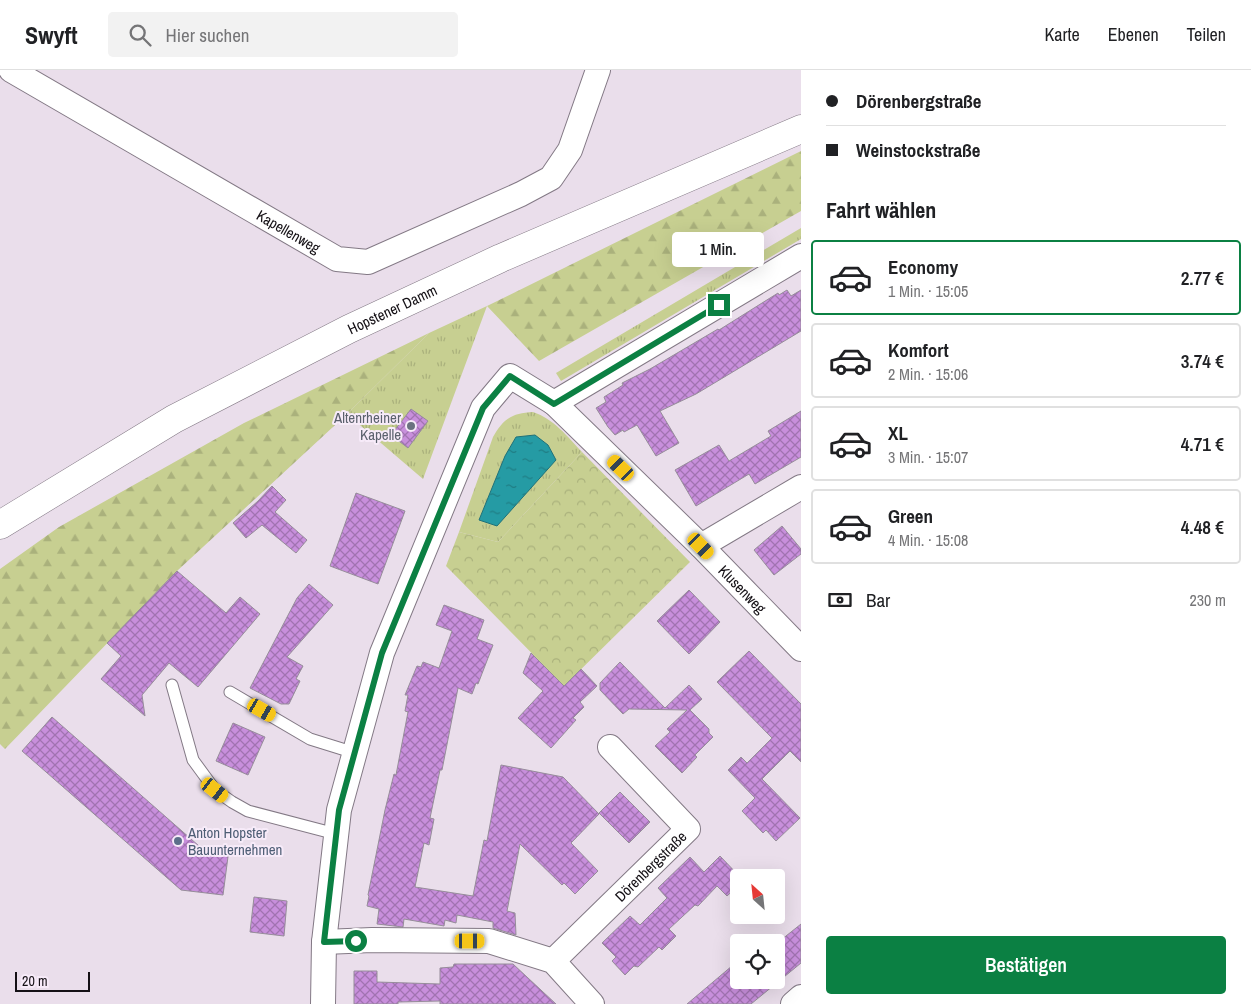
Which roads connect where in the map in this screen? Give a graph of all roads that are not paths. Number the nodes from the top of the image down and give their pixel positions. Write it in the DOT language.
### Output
graph roads {
  1 [pos="11,70"];
  2 [pos="598,70"];
  3 [pos="801,130"];
  4 [pos="801,256"];
  5 [pos="554,404"];
  6 [pos="801,488"];
  7 [pos="0,525"];
  8 [pos="701,546"];
  9 [pos="801,649"];
  10 [pos="172,685"];
  11 [pos="230,692"];
  12 [pos="610,747"];
  13 [pos="355,753"];
  14 [pos="336,834"];
  15 [pos="324,942"];
  16 [pos="553,961"];
  17 [pos="801,997"];
  18 [pos="323,1004"];
  19 [pos="592,1004"];
  20 [pos="793,1004"];
  1 -- 2 [label="street, Kapellenweg"];
  3 -- 7 [label="main road, Hopstener Damm"];
  4 -- 5 [label="street"];
  5 -- 8 [label="street, Klusenweg"];
  5 -- 13 [label="street, Klusenweg"];
  6 -- 8 [label="street"];
  8 -- 9 [label="street, Klusenweg"];
  10 -- 14 [label="lane"];
  11 -- 13 [label="lane"];
  12 -- 16 [label="street, Dörenbergstraße"];
  13 -- 14 [label="street"];
  14 -- 15 [label="street"];
  15 -- 16 [label="street"];
  15 -- 18 [label="street"];
  16 -- 19 [label="street"];
  17 -- 20 [label="street"];
}
